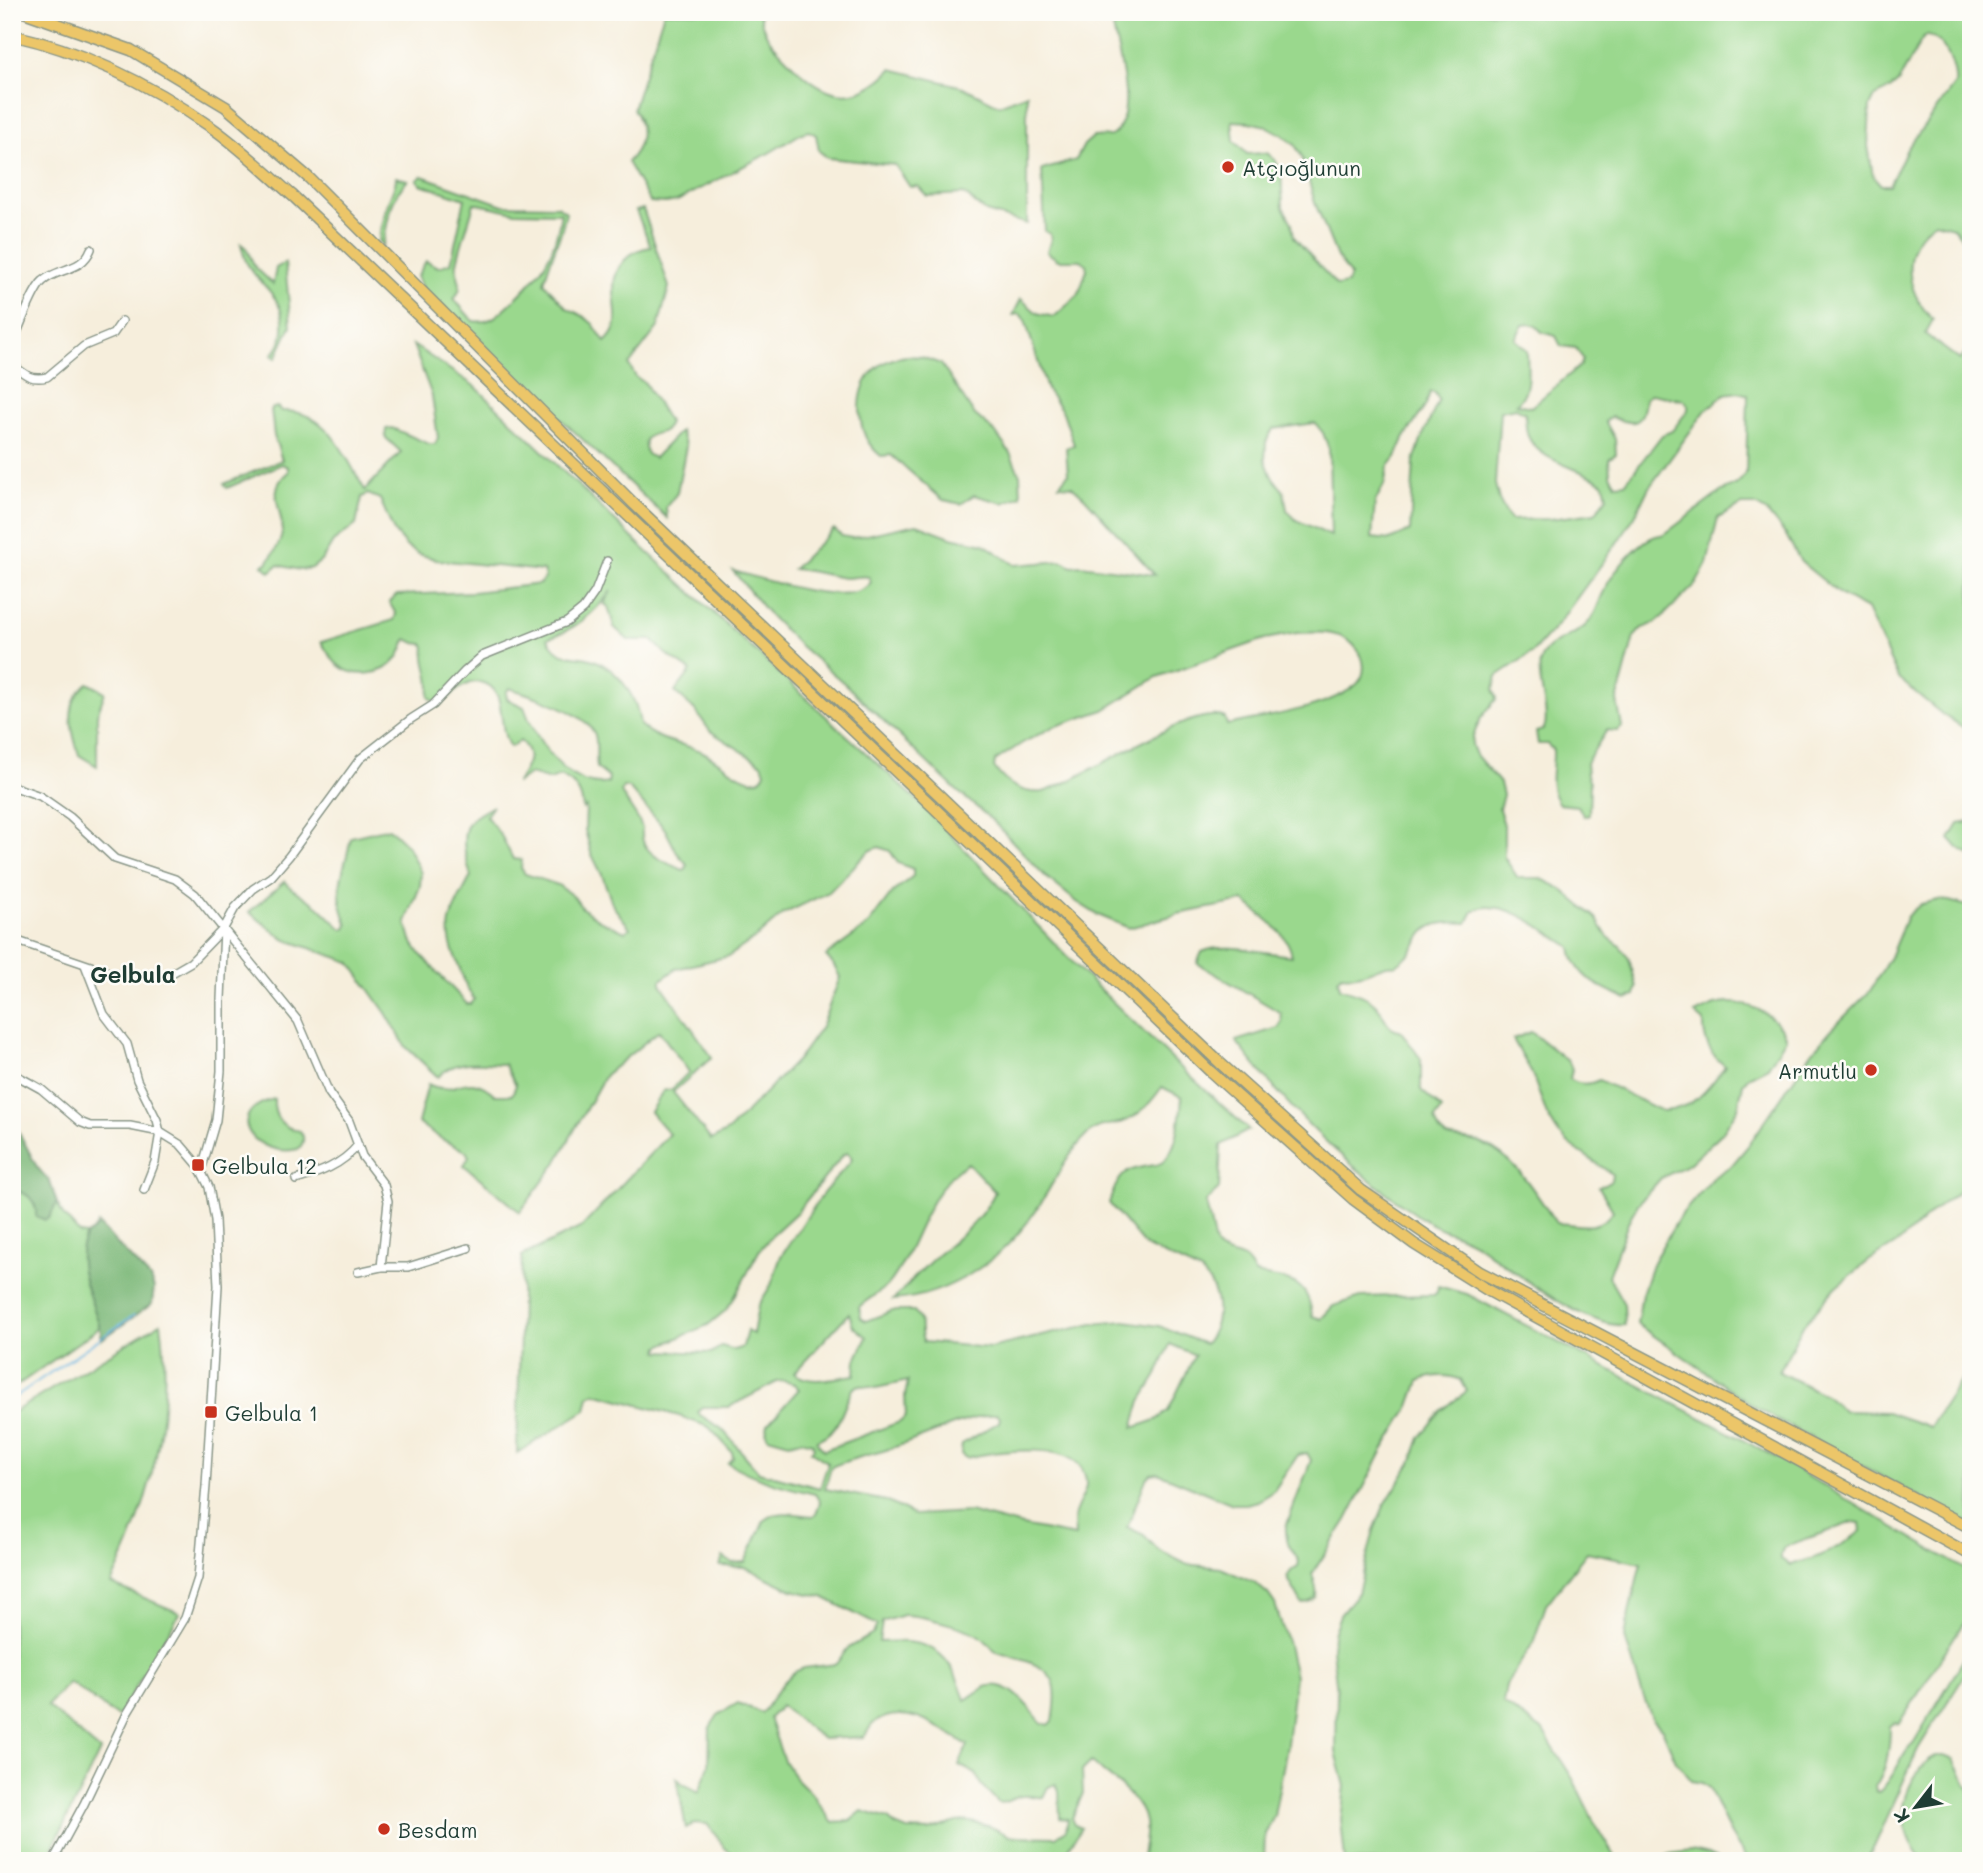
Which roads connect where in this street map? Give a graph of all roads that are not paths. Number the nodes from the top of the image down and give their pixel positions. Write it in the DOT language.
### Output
graph roads {
  1 [pos="24,12"];
  2 [pos="12,35"];
  3 [pos="92,249"];
  4 [pos="122,321"];
  5 [pos="12,345"];
  6 [pos="12,364"];
  7 [pos="607,561"];
  8 [pos="12,786"];
  9 [pos="224,928"];
  10 [pos="12,939"];
  11 [pos="85,965"];
  12 [pos="12,1073"];
  13 [pos="160,1132"];
  14 [pos="358,1145"];
  15 [pos="201,1171"];
  16 [pos="296,1180"];
  17 [pos="144,1190"];
  18 [pos="468,1248"];
  19 [pos="381,1268"];
  20 [pos="358,1272"];
  21 [pos="1971,1528"];
  22 [pos="1971,1555"];
  23 [pos="53,1861"];
  1 -- 21 [label="highway"];
  2 -- 22 [label="highway"];
  3 -- 5 [label="street"];
  4 -- 6 [label="street"];
  7 -- 9 [label="street"];
  8 -- 9 [label="street"];
  9 -- 11 [label="street"];
  9 -- 14 [label="street"];
  9 -- 15 [label="street"];
  10 -- 11 [label="street"];
  11 -- 13 [label="street"];
  12 -- 13 [label="street"];
  13 -- 15 [label="street"];
  13 -- 17 [label="street"];
  14 -- 16 [label="street"];
  14 -- 19 [label="street"];
  15 -- 23 [label="street"];
  18 -- 19 [label="street"];
  19 -- 20 [label="street"];
}
